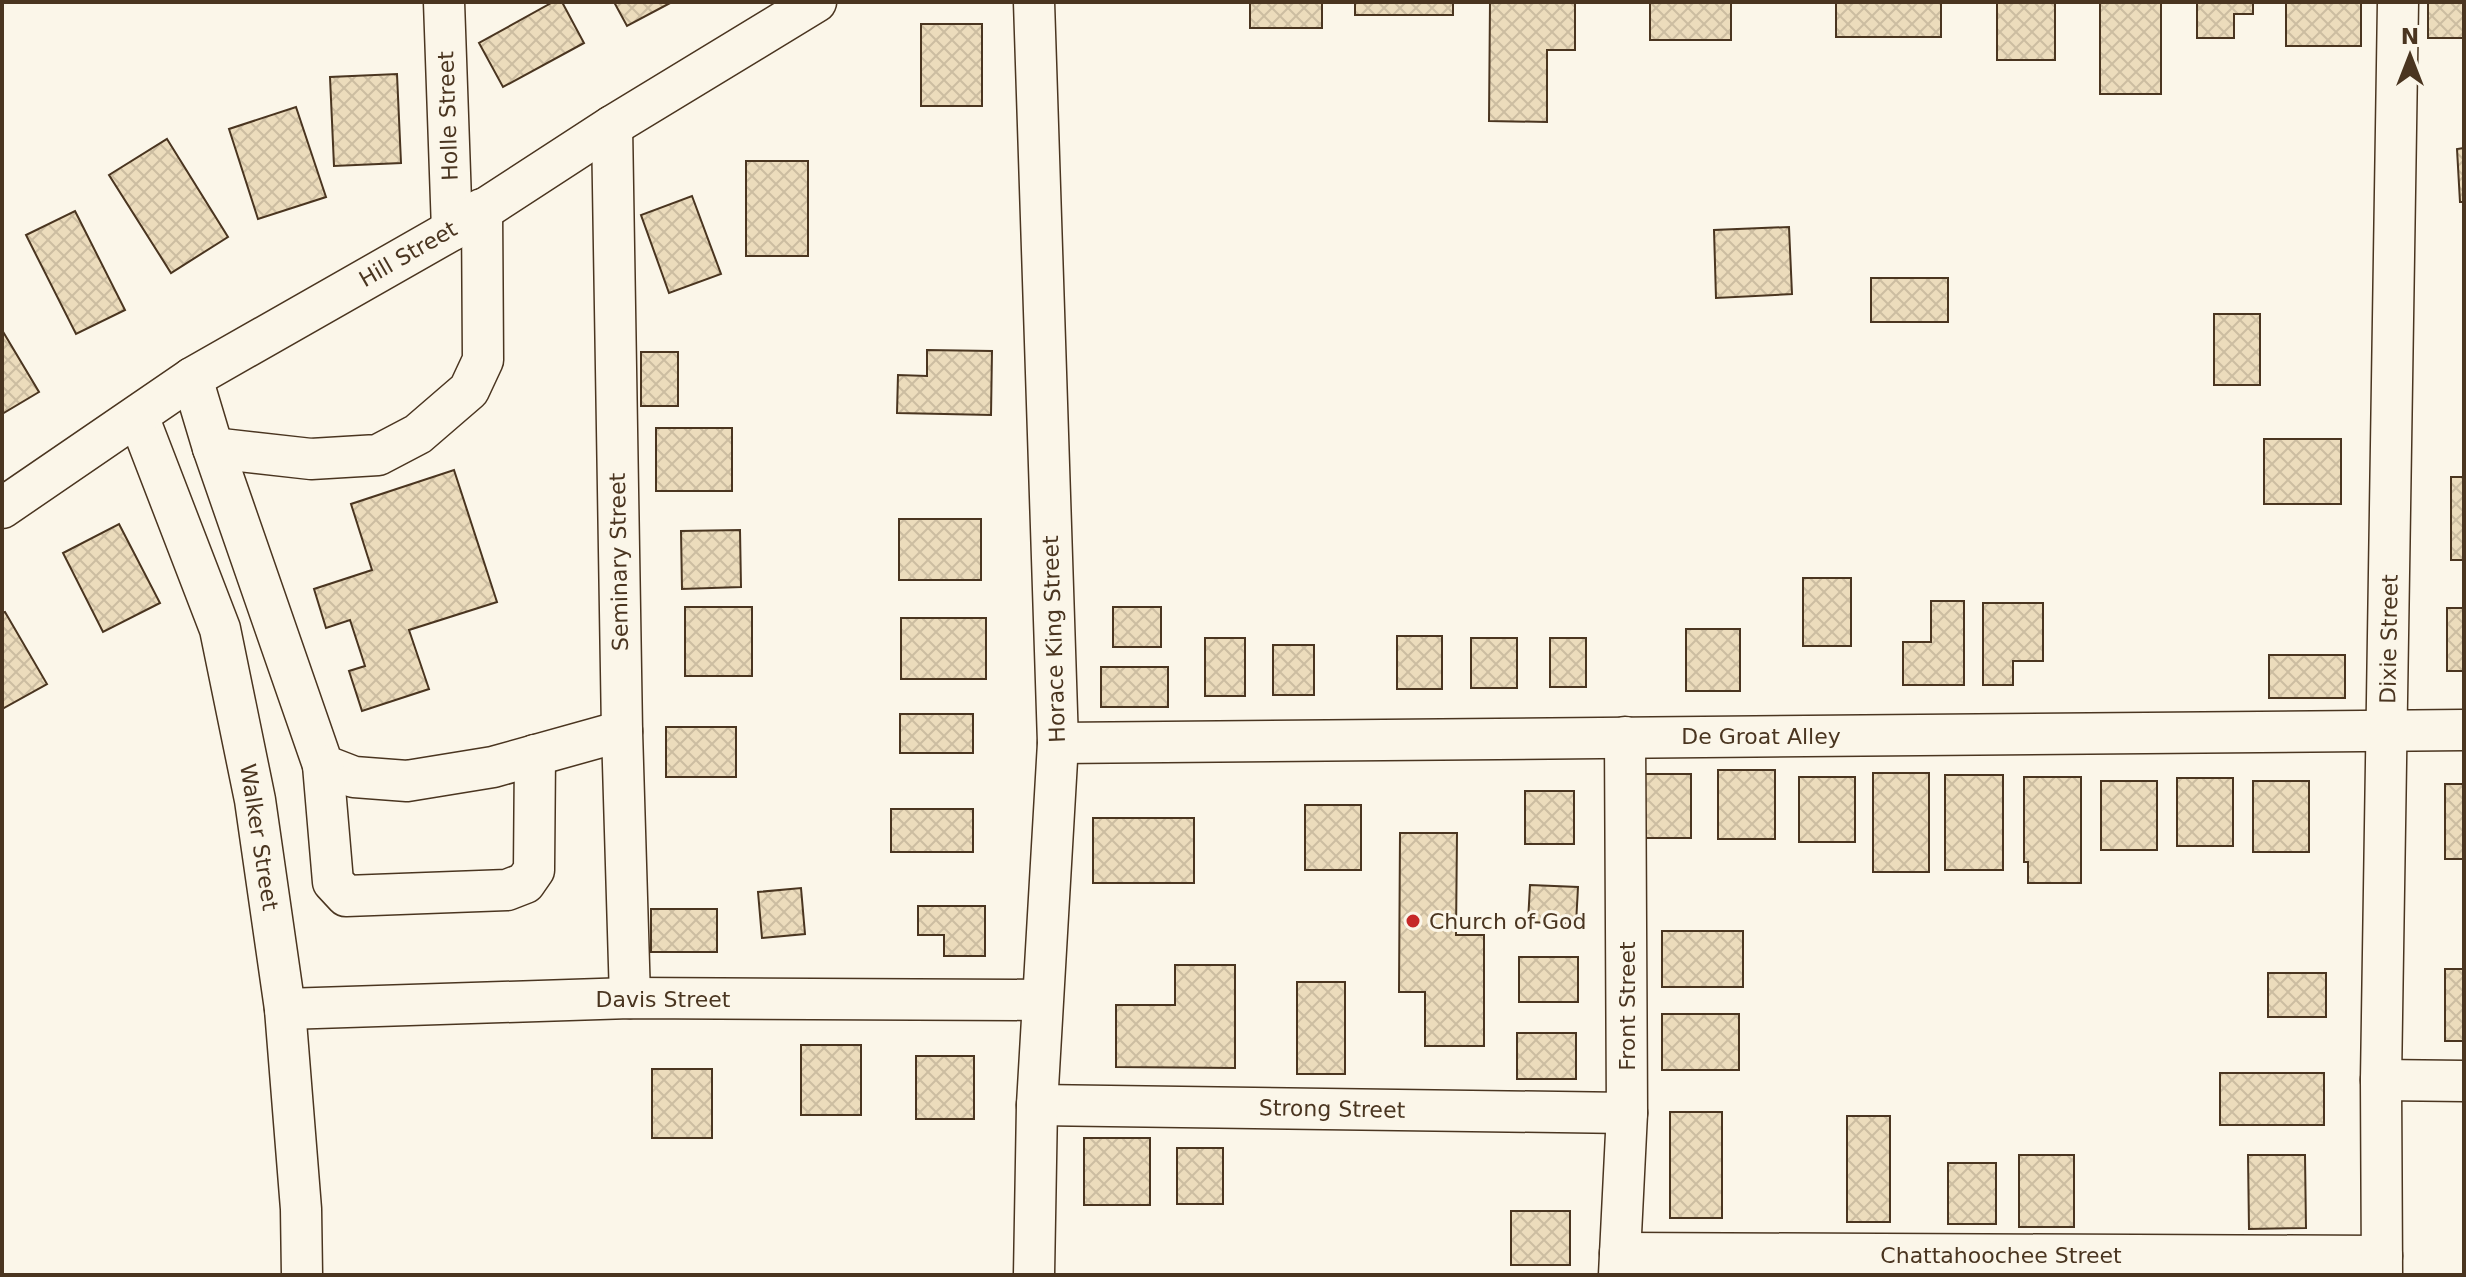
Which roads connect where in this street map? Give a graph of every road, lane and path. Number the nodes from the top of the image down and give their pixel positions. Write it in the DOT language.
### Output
graph roads {
  1 [pos="444,2"];
  2 [pos="816,2"];
  3 [pos="1034,2"];
  4 [pos="2398,2"];
  5 [pos="612,126"];
  6 [pos="467,219"];
  7 [pos="192,378"];
  8 [pos="138,416"];
  9 [pos="213,448"];
  10 [pos="2,508"];
  11 [pos="2464,730"];
  12 [pos="622,731"];
  13 [pos="2388,732"];
  14 [pos="1625,737"];
  15 [pos="1058,743"];
  16 [pos="535,755"];
  17 [pos="323,765"];
  18 [pos="630,998"];
  19 [pos="1042,1000"];
  20 [pos="285,1009"];
  21 [pos="2381,1080"];
  22 [pos="2464,1081"];
  23 [pos="1037,1105"];
  24 [pos="1627,1113"];
  25 [pos="1619,1264"];
  26 [pos="2382,1266"];
  27 [pos="302,1275"];
  28 [pos="1034,1275"];
  1 -- 6 [label="street, Holle Street"];
  2 -- 5 [label="street, Hill Street"];
  3 -- 15 [label="street, Horace King Street"];
  4 -- 13 [label="street, Dixie Street"];
  5 -- 6 [label="street, Hill Street"];
  5 -- 12 [label="street, Seminary Street"];
  6 -- 7 [label="street, Hill Street"];
  6 -- 9 [label="street, Holle Street"];
  7 -- 8 [label="street, Hill Street"];
  7 -- 9 [label="street"];
  8 -- 10 [label="street, Hill Street"];
  8 -- 20 [label="street, Walker Street"];
  9 -- 17 [label="street"];
  11 -- 13 [label="street, De Groat Alley"];
  12 -- 16 [label="street"];
  12 -- 18 [label="street, Seminary Street"];
  13 -- 14 [label="street, De Groat Alley"];
  13 -- 21 [label="street, Dixie Street"];
  14 -- 15 [label="street, De Groat Alley"];
  14 -- 24 [label="street, Front Street"];
  15 -- 19 [label="street, Horace King Street"];
  16 -- 17 [label="street"];
  16 -- 17 [label="street"];
  18 -- 19 [label="street, Davis Street"];
  18 -- 20 [label="street, Davis Street"];
  19 -- 23 [label="street, Horace King Street"];
  20 -- 27 [label="street, Walker Street"];
  21 -- 22 [label="street"];
  21 -- 26 [label="street, Dixie Street"];
  23 -- 24 [label="street, Strong Street"];
  23 -- 28 [label="street, Horace King Street"];
  24 -- 25 [label="street, Front Street"];
  25 -- 26 [label="street, Chattahoochee Street"];
}
